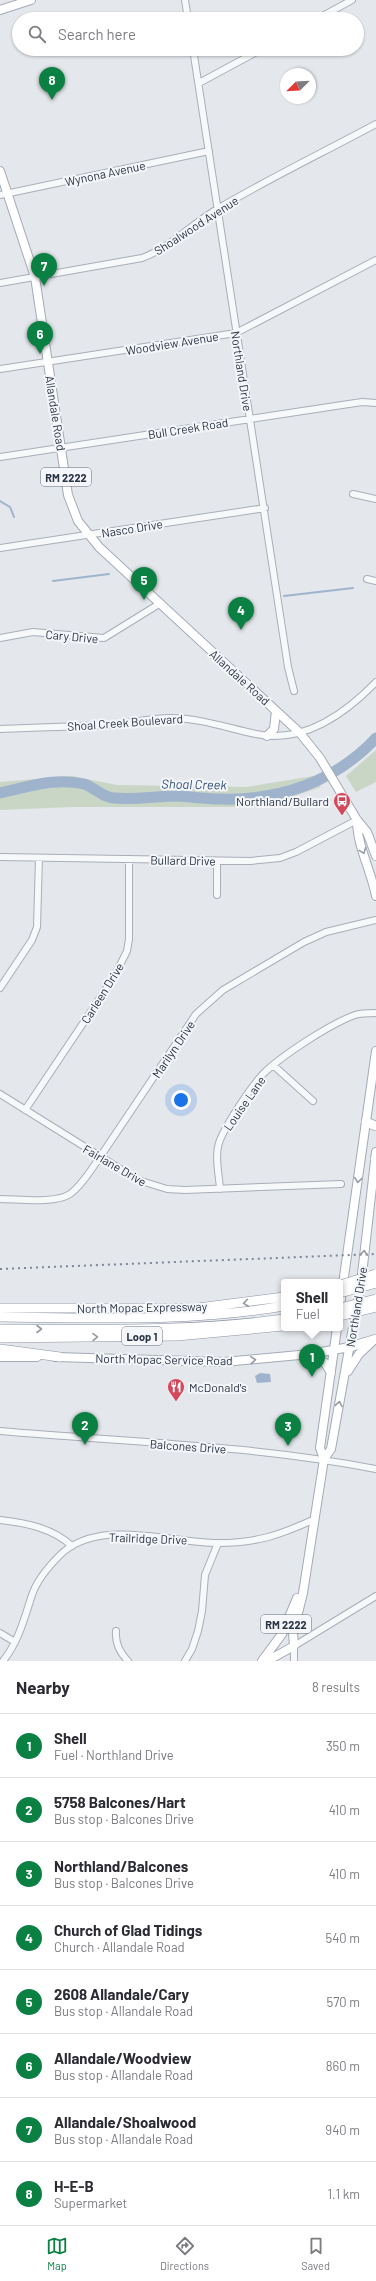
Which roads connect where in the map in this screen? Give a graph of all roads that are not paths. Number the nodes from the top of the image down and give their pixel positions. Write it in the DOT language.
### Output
graph roads {
  1 [pos="31,0"];
  2 [pos="185,0"];
  3 [pos="352,0"];
  4 [pos="0,10"];
  5 [pos="187,12"];
  6 [pos="330,12"];
  7 [pos="194,56"];
  8 [pos="249,56"];
  9 [pos="199,83"];
  10 [pos="376,124"];
  11 [pos="209,151"];
  12 [pos="0,171"];
  13 [pos="4,194"];
  14 [pos="218,208"];
  15 [pos="376,260"];
  16 [pos="35,277"];
  17 [pos="0,284"];
  18 [pos="236,333"];
  19 [pos="49,362"];
  20 [pos="0,369"];
  21 [pos="376,403"];
  22 [pos="249,418"];
  23 [pos="62,447"];
  24 [pos="0,457"];
  25 [pos="353,494"];
  26 [pos="376,499"];
  27 [pos="265,508"];
  28 [pos="88,535"];
  29 [pos="0,548"];
  30 [pos="367,580"];
  31 [pos="376,581"];
  32 [pos="159,604"];
  33 [pos="0,638"];
  34 [pos="376,682"];
  35 [pos="294,692"];
  36 [pos="276,711"];
  37 [pos="0,729"];
  38 [pos="300,733"];
  39 [pos="267,736"];
  40 [pos="357,820"];
  41 [pos="376,856"];
  42 [pos="0,857"];
  43 [pos="39,858"];
  44 [pos="129,859"];
  45 [pos="217,861"];
  46 [pos="217,896"];
  47 [pos="376,896"];
  48 [pos="376,920"];
  49 [pos="0,988"];
  50 [pos="376,1013"];
  51 [pos="376,1051"];
  52 [pos="273,1065"];
  53 [pos="0,1094"];
  54 [pos="314,1101"];
  55 [pos="25,1110"];
  56 [pos="376,1121"];
  57 [pos="366,1122"];
  58 [pos="376,1126"];
  59 [pos="376,1156"];
  60 [pos="101,1157"];
  61 [pos="341,1184"];
  62 [pos="220,1189"];
  63 [pos="0,1199"];
  64 [pos="376,1274"];
  65 [pos="376,1283"];
  66 [pos="343,1284"];
  67 [pos="343,1284"];
  68 [pos="343,1292"];
  69 [pos="281,1298"];
  70 [pos="376,1299"];
  71 [pos="281,1306"];
  72 [pos="343,1307"];
  73 [pos="376,1307"];
  74 [pos="0,1308"];
  75 [pos="198,1312"];
  76 [pos="343,1315"];
  77 [pos="0,1317"];
  78 [pos="281,1319"];
  79 [pos="281,1326"];
  80 [pos="0,1329"];
  81 [pos="337,1331"];
  82 [pos="0,1338"];
  83 [pos="375,1339"];
  84 [pos="350,1347"];
  85 [pos="0,1349"];
  86 [pos="334,1350"];
  87 [pos="310,1354"];
  88 [pos="60,1357"];
  89 [pos="0,1358"];
  90 [pos="331,1373"];
  91 [pos="345,1375"];
  92 [pos="0,1431"];
  93 [pos="324,1459"];
  94 [pos="376,1469"];
  95 [pos="315,1519"];
  96 [pos="0,1520"];
  97 [pos="218,1543"];
  98 [pos="72,1546"];
  99 [pos="304,1582"];
  100 [pos="376,1596"];
  101 [pos="116,1631"];
  102 [pos="0,1633"];
  103 [pos="15,1642"];
  104 [pos="294,1646"];
  105 [pos="3,1661"];
  106 [pos="128,1661"];
  107 [pos="185,1661"];
  108 [pos="262,1661"];
  109 [pos="267,1661"];
  110 [pos="294,1661"];
  1 -- 4 [label="main road"];
  2 -- 5 [label="street"];
  3 -- 6 [label="street"];
  7 -- 9 [label="street, Northland Drive"];
  8 -- 9 [label="street"];
  9 -- 11 [label="street, Northland Drive"];
  10 -- 14 [label="street, Shoalwood Avenue"];
  11 -- 13 [label="street, Wynona Avenue"];
  11 -- 14 [label="street, Northland Drive"];
  12 -- 13 [label="main road, Allandale Road / RM 2222"];
  13 -- 16 [label="main road, Allandale Road / RM 2222"];
  14 -- 16 [label="street, Shoalwood Avenue"];
  14 -- 18 [label="street, Northland Drive"];
  15 -- 18 [label="street, Woodview Avenue"];
  16 -- 17 [label="street, Shoalwood Avenue"];
  16 -- 19 [label="main road, Allandale Road / RM 2222"];
  18 -- 19 [label="street, Woodview Avenue"];
  18 -- 22 [label="street, Northland Drive"];
  19 -- 20 [label="street, Woodview Avenue"];
  19 -- 23 [label="main road, Allandale Road / RM 2222"];
  21 -- 22 [label="street, Bull Creek Road"];
  22 -- 23 [label="street, Bull Creek Road"];
  22 -- 27 [label="street, Northland Drive"];
  23 -- 24 [label="street, Bull Creek Road"];
  23 -- 28 [label="main road, Allandale Road / RM 2222"];
  25 -- 26 [label="street"];
  27 -- 28 [label="street, Nasco Drive"];
  27 -- 35 [label="street, Northland Drive"];
  28 -- 29 [label="street, Nasco Drive"];
  28 -- 32 [label="main road, Allandale Road / RM 2222"];
  30 -- 31 [label="street"];
  32 -- 33 [label="street, Cary Drive"];
  32 -- 36 [label="main road, Allandale Road / RM 2222"];
  34 -- 38 [label="street, Shoal Creek Boulevard"];
  36 -- 38 [label="main road, Allandale Road / RM 2222"];
  36 -- 39 [label="main road"];
  37 -- 39 [label="street, Shoal Creek Boulevard"];
  38 -- 39 [label="street, Shoal Creek Boulevard"];
  38 -- 40 [label="main road, RM 2222"];
  40 -- 41 [label="main road, RM 2222"];
  40 -- 45 [label="street, Bullard Drive"];
  40 -- 47 [label="main road, RM 2222, one-way"];
  42 -- 43 [label="street, Bullard Drive"];
  43 -- 44 [label="street, Bullard Drive"];
  43 -- 49 [label="street"];
  44 -- 45 [label="street, Bullard Drive"];
  44 -- 55 [label="street, Carleen Drive"];
  45 -- 46 [label="street"];
  48 -- 60 [label="street, Marilyn Drive"];
  50 -- 52 [label="street, Louise Lane"];
  51 -- 57 [label="main road, Northland Drive"];
  52 -- 54 [label="street"];
  52 -- 62 [label="street, Louise Lane"];
  53 -- 55 [label="street, Fairlane Drive"];
  55 -- 60 [label="street, Fairlane Drive"];
  56 -- 57 [label="highway"];
  57 -- 58 [label="highway"];
  57 -- 66 [label="main road, Northland Drive, one-way"];
  84 -- 59 [label="main road, Northland Drive / RM 2222, one-way"];
  60 -- 62 [label="street, Fairlane Drive"];
  60 -- 63 [label="street, Marilyn Drive"];
  61 -- 62 [label="street, Fairlane Drive"];
  64 -- 67 [label="highway, bridge"];
  65 -- 68 [label="highway, bridge"];
  69 -- 75 [label="highway, North Mopac Expressway, one-way"];
  70 -- 72 [label="highway, bridge"];
  71 -- 75 [label="highway"];
  73 -- 76 [label="highway, bridge"];
  74 -- 75 [label="highway, North Mopac Expressway"];
  75 -- 77 [label="highway"];
  80 -- 78 [label="highway, one-way"];
  82 -- 79 [label="highway, Loop 1, one-way"];
  81 -- 86 [label="main road, Northland Drive / RM 2222"];
  83 -- 84 [label="highway"];
  83 -- 91 [label="main road"];
  84 -- 86 [label="main road, North Mopac Service Road"];
  84 -- 91 [label="main road, Northland Drive / RM 2222"];
  85 -- 88 [label="highway"];
  86 -- 87 [label="main road, North Mopac Service Road"];
  86 -- 90 [label="main road, Northland Drive / RM 2222"];
  88 -- 87 [label="main road, North Mopac Service Road, one-way"];
  87 -- 90 [label="main road"];
  88 -- 89 [label="main road, North Mopac Service Road"];
  90 -- 93 [label="main road, Northland Drive / RM 2222"];
  93 -- 91 [label="main road, Northland Drive / RM 2222, one-way"];
  92 -- 93 [label="street, Balcones Drive"];
  93 -- 94 [label="street, Balcones Drive"];
  93 -- 95 [label="main road, Northland Drive / RM 2222"];
  95 -- 97 [label="street, Trailridge Drive"];
  95 -- 99 [label="main road, Northland Drive / RM 2222"];
  96 -- 98 [label="street"];
  97 -- 98 [label="street, Trailridge Drive"];
  97 -- 107 [label="street"];
  98 -- 103 [label="street, Trailridge Drive"];
  99 -- 104 [label="main road, Northland Drive / RM 2222"];
  99 -- 108 [label="main road, RM 2222"];
  100 -- 104 [label="street"];
  101 -- 106 [label="street"];
  102 -- 103 [label="street"];
  103 -- 105 [label="street, Trailridge Drive"];
  104 -- 109 [label="main road, RM 2222"];
  104 -- 110 [label="street"];
}
